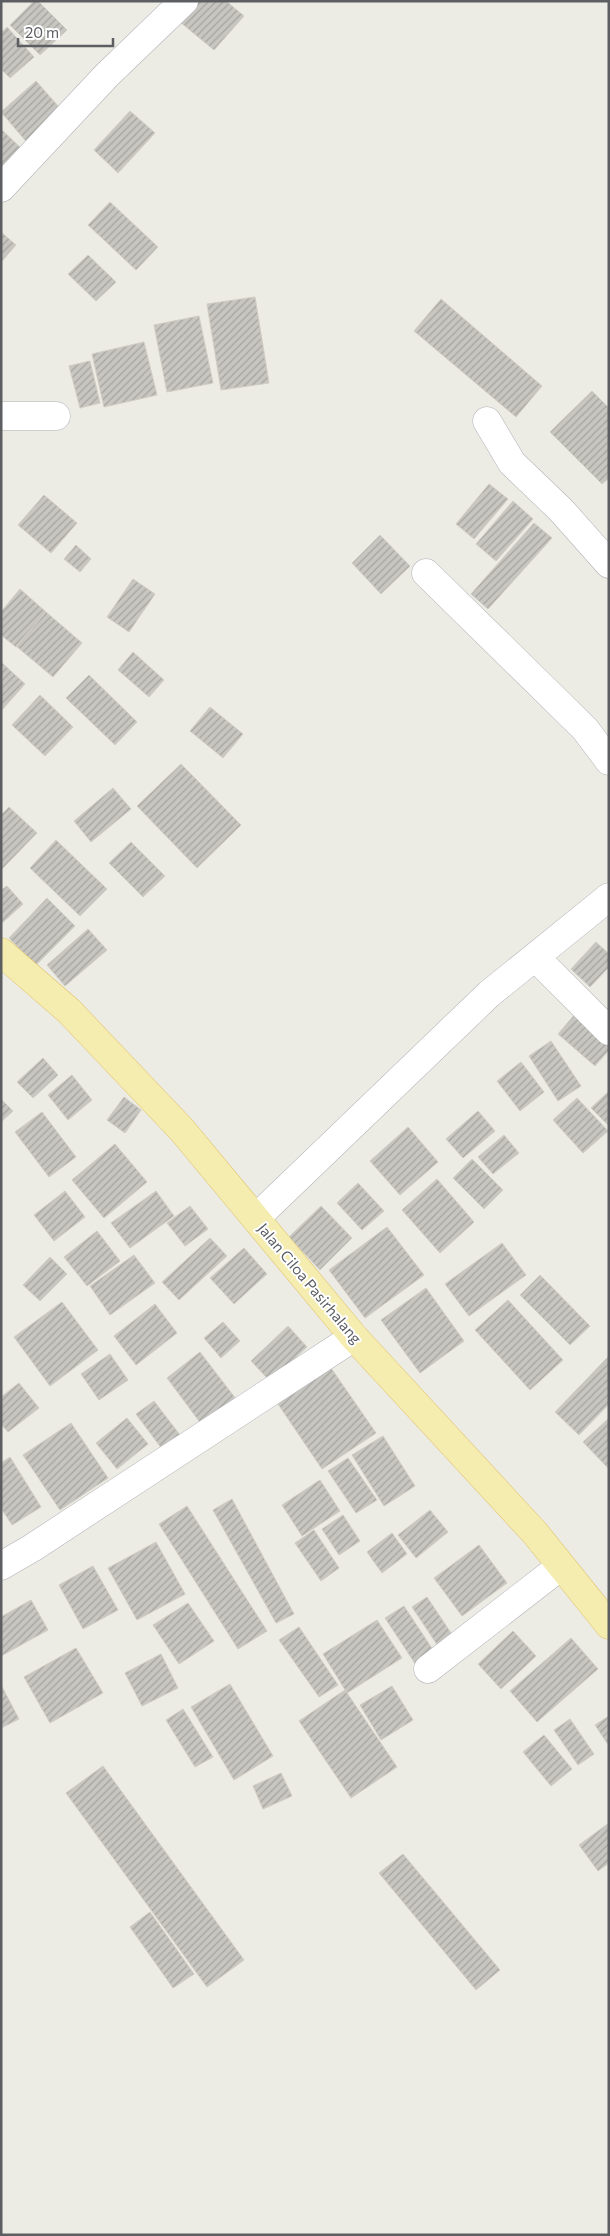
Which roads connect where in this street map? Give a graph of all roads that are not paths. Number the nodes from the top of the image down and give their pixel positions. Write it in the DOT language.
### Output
graph roads {
  1 [pos="184,1"];
  2 [pos="1,188"];
  3 [pos="1,416"];
  4 [pos="56,416"];
  5 [pos="487,421"];
  6 [pos="609,564"];
  7 [pos="426,573"];
  8 [pos="609,761"];
  9 [pos="609,897"];
  10 [pos="1,952"];
  11 [pos="535,957"];
  12 [pos="609,1031"];
  13 [pos="256,1218"];
  14 [pos="354,1337"];
  15 [pos="1,1566"];
  16 [pos="561,1566"];
  17 [pos="607,1618"];
  18 [pos="428,1669"];
  1 -- 2 [label="street"];
  3 -- 4 [label="street"];
  5 -- 6 [label="street"];
  7 -- 8 [label="street"];
  9 -- 11 [label="street"];
  10 -- 13 [label="main road, Jalan Ciloa Pasirhalang"];
  11 -- 12 [label="street"];
  11 -- 13 [label="street"];
  13 -- 14 [label="main road, Jalan Ciloa Pasirhalang"];
  14 -- 15 [label="street"];
  14 -- 16 [label="main road, Jalan Ciloa Pasirhalang"];
  16 -- 17 [label="main road, Jalan Ciloa Pasirhalang"];
  16 -- 18 [label="street"];
}
